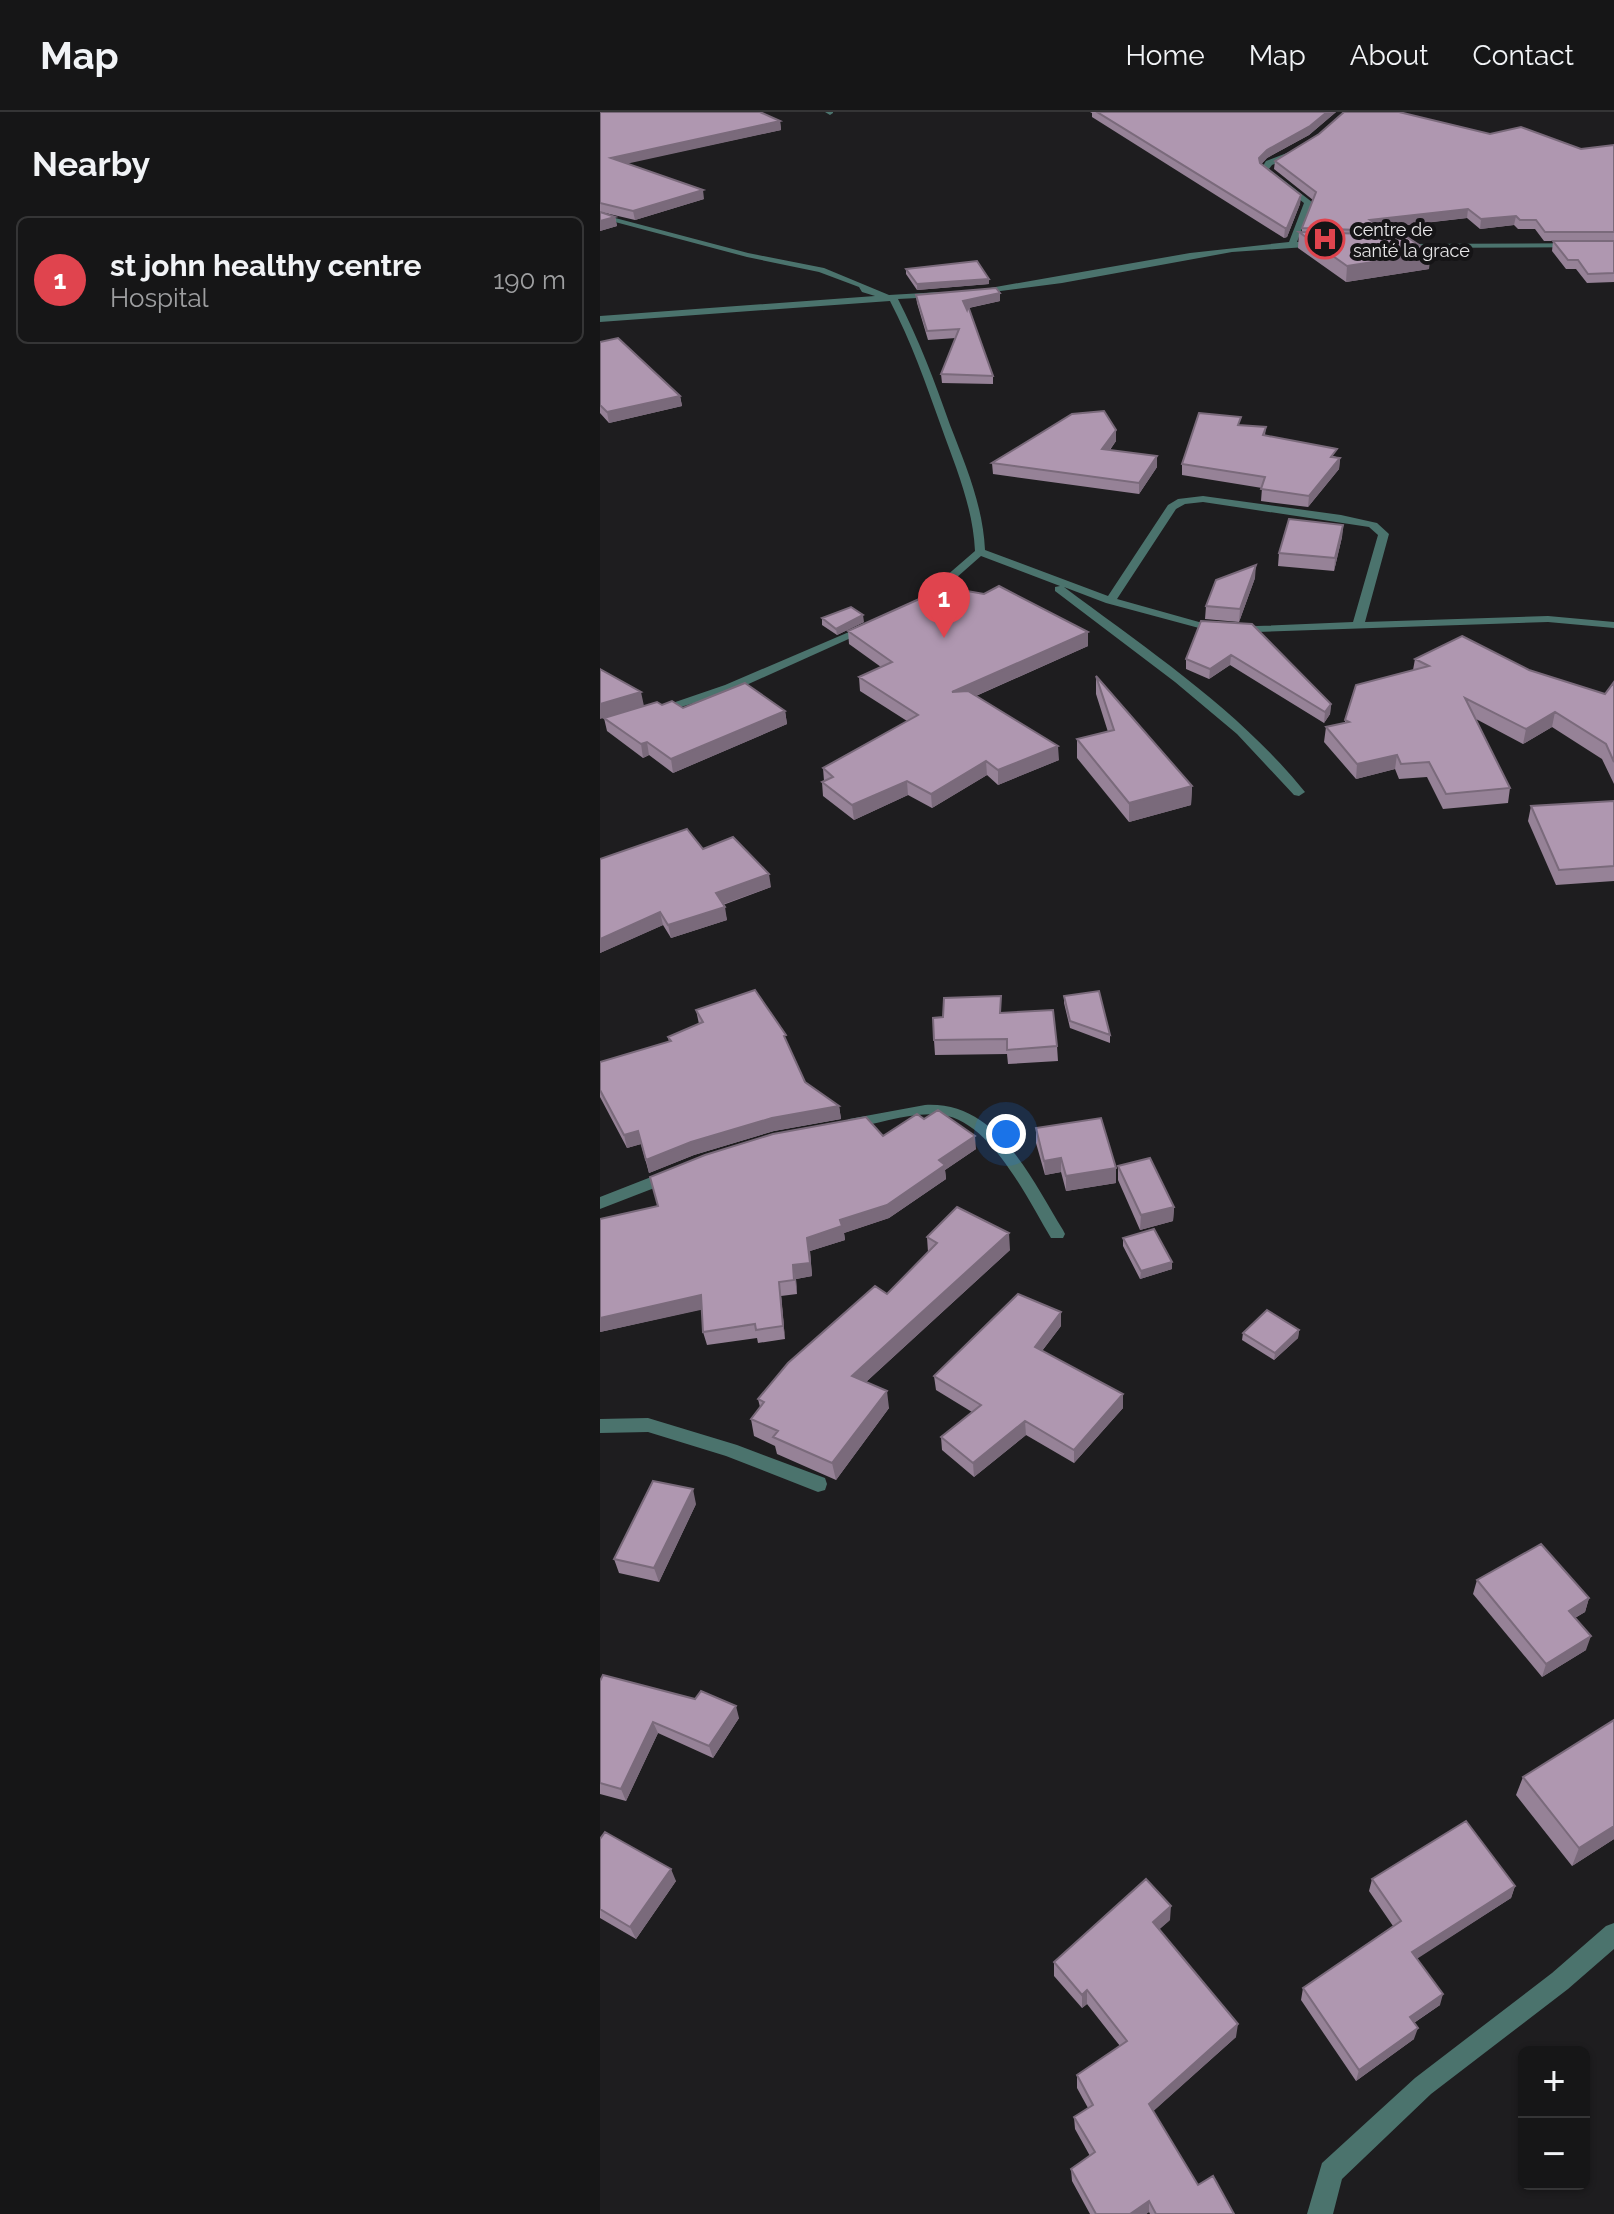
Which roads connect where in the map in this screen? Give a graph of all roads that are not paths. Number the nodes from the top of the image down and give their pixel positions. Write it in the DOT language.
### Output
graph roads {
  1 [pos="1298,148"];
  2 [pos="600,216"];
  3 [pos="1293,242"];
  4 [pos="1321,244"];
  5 [pos="1614,245"];
  6 [pos="1385,246"];
  7 [pos="965,292"];
  8 [pos="953,293"];
  9 [pos="893,299"];
  10 [pos="600,319"];
  11 [pos="980,552"];
  12 [pos="1047,579"];
  13 [pos="921,601"];
  14 [pos="1110,601"];
  15 [pos="883,620"];
  16 [pos="1358,625"];
  17 [pos="1614,625"];
  18 [pos="642,714"];
  19 [pos="1299,792"];
  20 [pos="829,1128"];
  21 [pos="687,1168"];
  22 [pos="600,1203"];
  23 [pos="1057,1234"];
  24 [pos="600,1426"];
  25 [pos="818,1484"];
  26 [pos="1614,1934"];
  27 [pos="1320,2214"];
  1 -- 3 [label="street"];
  2 -- 9 [label="street"];
  3 -- 4 [label="street"];
  3 -- 7 [label="street"];
  5 -- 6 [label="street"];
  8 -- 9 [label="street"];
  9 -- 10 [label="street"];
  9 -- 11 [label="street"];
  11 -- 12 [label="street"];
  11 -- 13 [label="street"];
  12 -- 14 [label="street"];
  12 -- 19 [label="street"];
  14 -- 16 [label="street"];
  14 -- 16 [label="street"];
  15 -- 18 [label="street"];
  16 -- 17 [label="street"];
  20 -- 23 [label="street"];
  21 -- 22 [label="street"];
  24 -- 25 [label="street"];
  26 -- 27 [label="street"];
}
